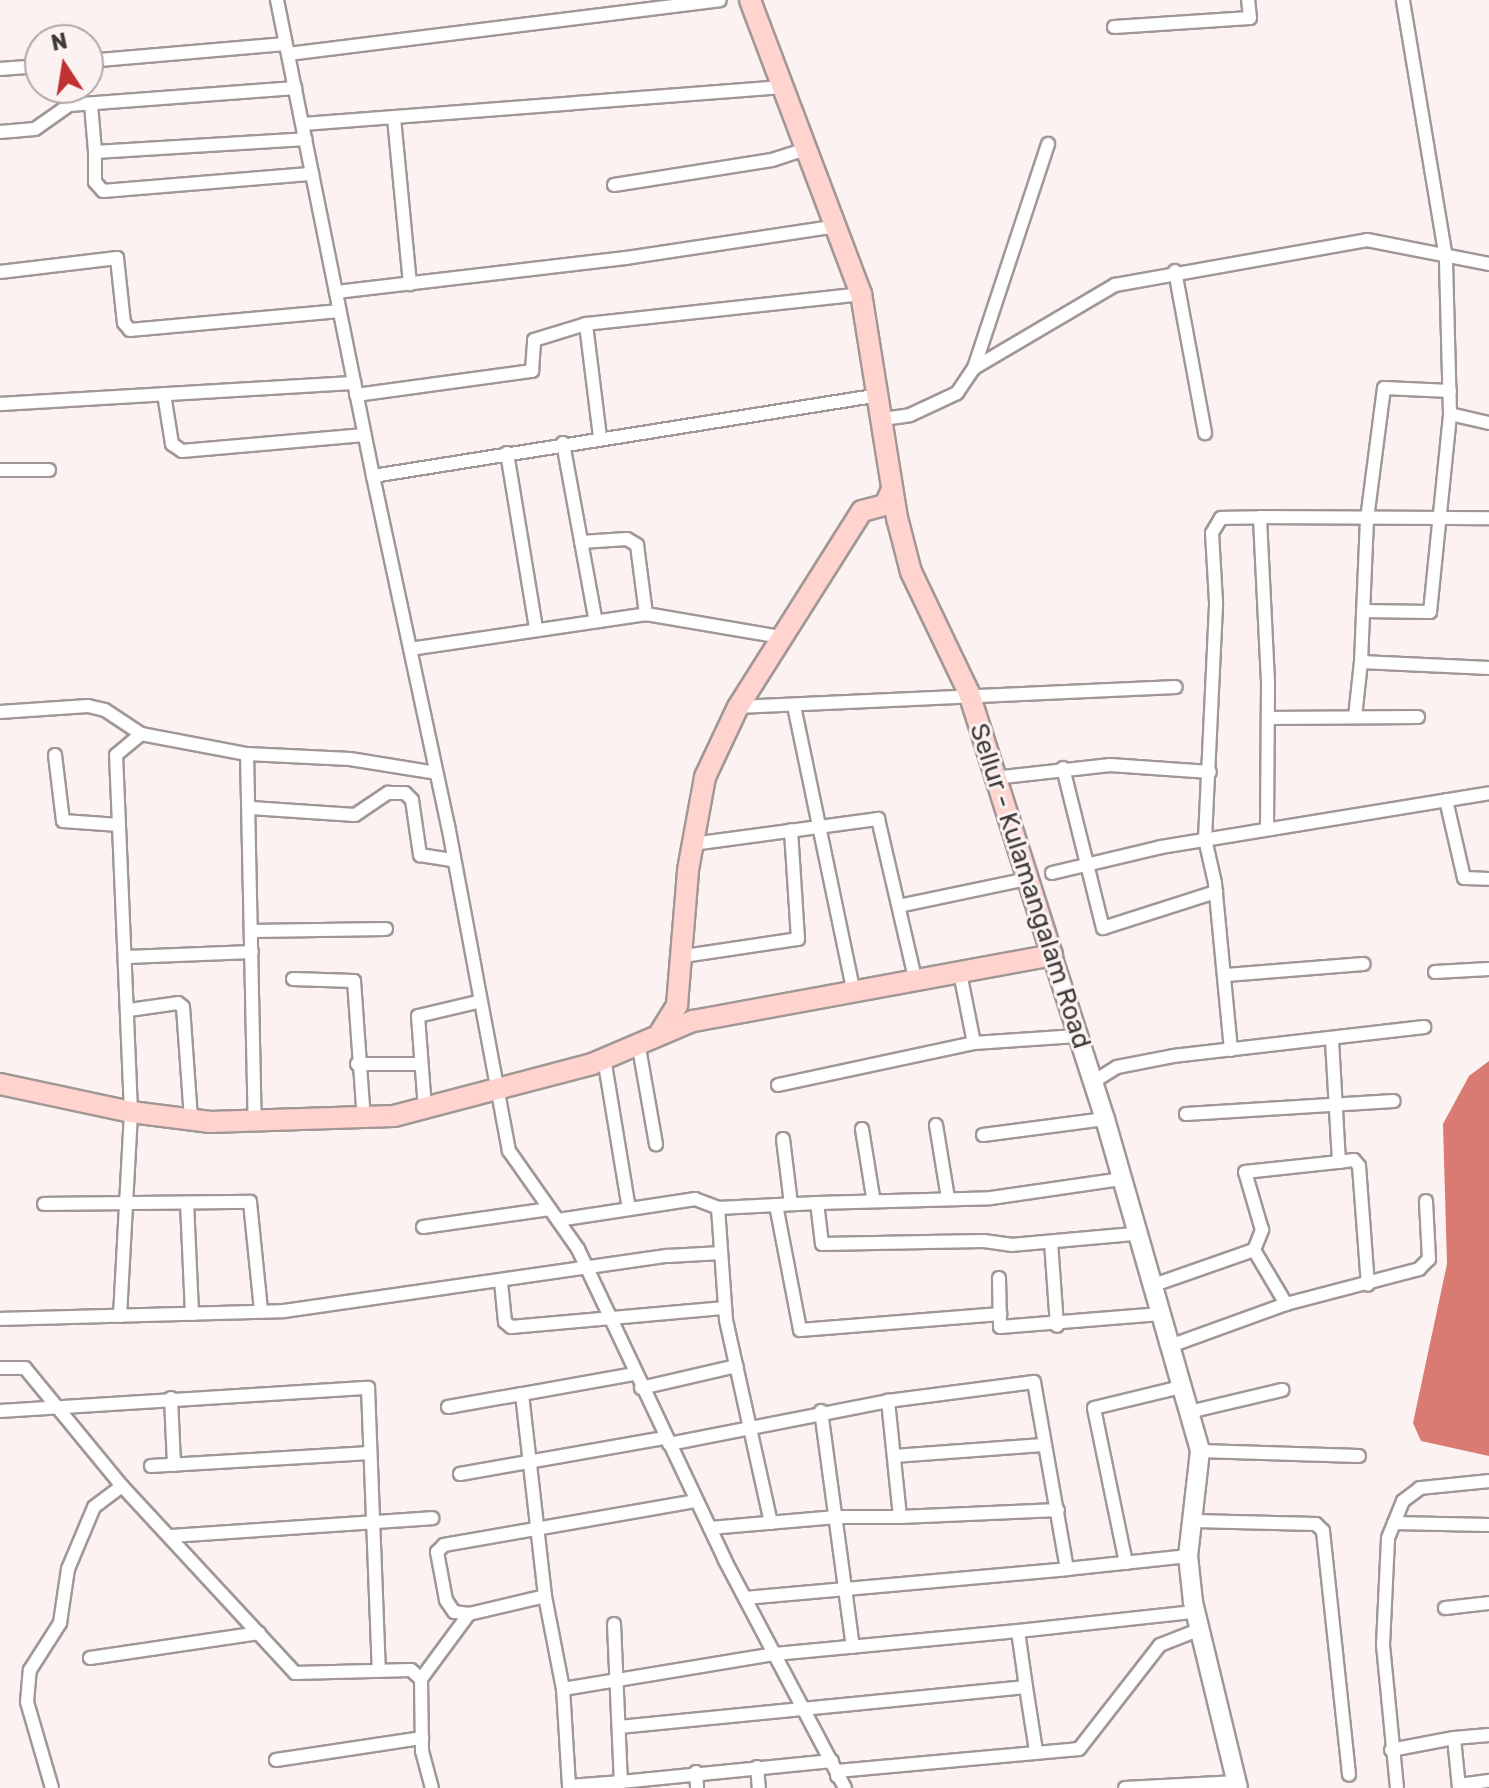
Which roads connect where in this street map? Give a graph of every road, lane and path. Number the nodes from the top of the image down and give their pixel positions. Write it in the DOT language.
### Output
graph roads {
  1 [pos="277,0"];
  2 [pos="720,0"];
  3 [pos="750,0"];
  4 [pos="1248,0"];
  5 [pos="1403,0"];
  6 [pos="1114,27"];
  7 [pos="286,49"];
  8 [pos="104,60"];
  9 [pos="24,67"];
  10 [pos="0,69"];
  11 [pos="780,87"];
  12 [pos="295,88"];
  13 [pos="104,103"];
  14 [pos="91,104"];
  15 [pos="394,118"];
  16 [pos="303,124"];
  17 [pos="0,132"];
  18 [pos="306,139"];
  19 [pos="1048,144"];
  20 [pos="806,149"];
  21 [pos="95,152"];
  22 [pos="312,174"];
  23 [pos="614,185"];
  24 [pos="838,226"];
  25 [pos="1446,258"];
  26 [pos="1489,264"];
  27 [pos="1175,271"];
  28 [pos="0,272"];
  29 [pos="410,284"];
  30 [pos="336,292"];
  31 [pos="861,294"];
  32 [pos="339,311"];
  33 [pos="586,324"];
  34 [pos="974,368"];
  35 [pos="355,389"];
  36 [pos="1450,391"];
  37 [pos="164,394"];
  38 [pos="880,395"];
  39 [pos="0,404"];
  40 [pos="1450,414"];
  41 [pos="883,419"];
  42 [pos="1489,423"];
  43 [pos="1205,433"];
  44 [pos="364,435"];
  45 [pos="600,437"];
  46 [pos="563,443"];
  47 [pos="507,453"];
  48 [pos="0,470"];
  49 [pos="49,470"];
  50 [pos="373,476"];
  51 [pos="892,489"];
  52 [pos="1260,517"];
  53 [pos="1443,518"];
  54 [pos="1489,518"];
  55 [pos="1367,519"];
  56 [pos="581,542"];
  57 [pos="1363,611"];
  58 [pos="646,614"];
  59 [pos="595,618"];
  60 [pos="536,628"];
  61 [pos="780,637"];
  62 [pos="410,649"];
  63 [pos="1361,662"];
  64 [pos="1489,668"];
  65 [pos="1176,687"];
  66 [pos="969,693"];
  67 [pos="794,706"];
  68 [pos="738,707"];
  69 [pos="0,712"];
  70 [pos="1355,717"];
  71 [pos="1418,717"];
  72 [pos="1268,718"];
  73 [pos="141,734"];
  74 [pos="247,754"];
  75 [pos="55,755"];
  76 [pos="1063,768"];
  77 [pos="1210,772"];
  78 [pos="436,773"];
  79 [pos="1001,778"];
  80 [pos="1489,793"];
  81 [pos="1446,800"];
  82 [pos="251,808"];
  83 [pos="119,825"];
  84 [pos="818,825"];
  85 [pos="1267,828"];
  86 [pos="791,830"];
  87 [pos="1205,839"];
  88 [pos="693,844"];
  89 [pos="452,860"];
  90 [pos="1084,867"];
  91 [pos="1052,873"];
  92 [pos="1027,879"];
  93 [pos="1489,879"];
  94 [pos="1216,892"];
  95 [pos="899,906"];
  96 [pos="386,929"];
  97 [pos="252,931"];
  98 [pos="252,952"];
  99 [pos="1052,955"];
  100 [pos="684,956"];
  101 [pos="127,957"];
  102 [pos="1364,964"];
  103 [pos="1489,969"];
  104 [pos="1435,972"];
  105 [pos="960,973"];
  106 [pos="1226,975"];
  107 [pos="293,979"];
  108 [pos="916,982"];
  109 [pos="854,994"];
  110 [pos="477,1002"];
  111 [pos="129,1010"];
  112 [pos="1424,1027"];
  113 [pos="661,1031"];
  114 [pos="1077,1036"];
  115 [pos="1332,1039"];
  116 [pos="638,1042"];
  117 [pos="974,1043"];
  118 [pos="1231,1050"];
  119 [pos="604,1058"];
  120 [pos="357,1064"];
  121 [pos="421,1064"];
  122 [pos="1093,1082"];
  123 [pos="0,1084"];
  124 [pos="778,1085"];
  125 [pos="498,1090"];
  126 [pos="1394,1101"];
  127 [pos="1338,1106"];
  128 [pos="425,1109"];
  129 [pos="131,1112"];
  130 [pos="1186,1114"];
  131 [pos="191,1119"];
  132 [pos="364,1119"];
  133 [pos="1105,1119"];
  134 [pos="255,1121"];
  135 [pos="936,1125"];
  136 [pos="862,1129"];
  137 [pos="983,1135"];
  138 [pos="783,1139"];
  139 [pos="656,1144"];
  140 [pos="1339,1162"];
  141 [pos="1121,1179"];
  142 [pos="873,1197"];
  143 [pos="948,1198"];
  144 [pos="1426,1201"];
  145 [pos="187,1203"];
  146 [pos="817,1203"];
  147 [pos="44,1204"];
  148 [pos="791,1204"];
  149 [pos="126,1205"];
  150 [pos="776,1205"];
  151 [pos="718,1208"];
  152 [pos="629,1209"];
  153 [pos="554,1214"];
  154 [pos="423,1227"];
  155 [pos="1134,1234"];
  156 [pos="1051,1242"];
  157 [pos="1258,1244"];
  158 [pos="721,1253"];
  159 [pos="587,1270"];
  160 [pos="999,1278"];
  161 [pos="501,1282"];
  162 [pos="1368,1285"];
  163 [pos="1151,1286"];
  164 [pos="1286,1304"];
  165 [pos="725,1308"];
  166 [pos="261,1311"];
  167 [pos="192,1314"];
  168 [pos="1000,1314"];
  169 [pos="1160,1314"];
  170 [pos="120,1316"];
  171 [pos="608,1317"];
  172 [pos="0,1319"];
  173 [pos="1057,1326"];
  174 [pos="1170,1346"];
  175 [pos="736,1366"];
  176 [pos="0,1368"];
  177 [pos="634,1374"];
  178 [pos="1181,1387"];
  179 [pos="641,1388"];
  180 [pos="1282,1390"];
  181 [pos="522,1394"];
  182 [pos="171,1398"];
  183 [pos="888,1401"];
  184 [pos="55,1404"];
  185 [pos="448,1407"];
  186 [pos="0,1411"];
  187 [pos="821,1411"];
  188 [pos="1189,1412"];
  189 [pos="749,1426"];
  190 [pos="667,1441"];
  191 [pos="1043,1445"];
  192 [pos="1200,1451"];
  193 [pos="370,1453"];
  194 [pos="894,1456"];
  195 [pos="1359,1456"];
  196 [pos="529,1461"];
  197 [pos="174,1465"];
  198 [pos="151,1466"];
  199 [pos="460,1474"];
  200 [pos="1489,1481"];
  201 [pos="122,1486"];
  202 [pos="696,1501"];
  203 [pos="1058,1510"];
  204 [pos="837,1517"];
  205 [pos="900,1517"];
  206 [pos="432,1518"];
  207 [pos="1195,1521"];
  208 [pos="771,1523"];
  209 [pos="1394,1523"];
  210 [pos="373,1524"];
  211 [pos="1489,1525"];
  212 [pos="710,1528"];
  213 [pos="537,1531"];
  214 [pos="170,1536"];
  215 [pos="1188,1556"];
  216 [pos="1126,1563"];
  217 [pos="1067,1569"];
  218 [pos="847,1585"];
  219 [pos="545,1596"];
  220 [pos="745,1598"];
  221 [pos="1489,1603"];
  222 [pos="1445,1608"];
  223 [pos="469,1614"];
  224 [pos="1196,1621"];
  225 [pos="614,1624"];
  226 [pos="1018,1631"];
  227 [pos="259,1633"];
  228 [pos="853,1647"];
  229 [pos="775,1654"];
  230 [pos="90,1658"];
  231 [pos="379,1671"];
  232 [pos="617,1678"];
  233 [pos="421,1679"];
  234 [pos="1026,1687"];
  235 [pos="563,1689"];
  236 [pos="804,1708"];
  237 [pos="619,1727"];
  238 [pos="1489,1735"];
  239 [pos="422,1738"];
  240 [pos="1454,1738"];
  241 [pos="1391,1750"];
  242 [pos="1036,1751"];
  243 [pos="276,1760"];
  244 [pos="834,1766"];
  245 [pos="757,1767"];
  246 [pos="696,1772"];
  247 [pos="667,1774"];
  248 [pos="1349,1775"];
  249 [pos="1489,1781"];
  250 [pos="621,1782"];
  251 [pos="1238,1785"];
  252 [pos="1459,1786"];
  253 [pos="52,1788"];
  254 [pos="432,1788"];
  255 [pos="653,1788"];
  256 [pos="697,1788"];
  257 [pos="759,1788"];
  258 [pos="837,1788"];
  259 [pos="845,1788"];
  260 [pos="1125,1788"];
  261 [pos="1397,1788"];
  1 -- 7 [label="street"];
  2 -- 7 [label="street"];
  3 -- 11 [label="main road, Sellur - Kulamangalam Road"];
  4 -- 6 [label="street"];
  5 -- 25 [label="street"];
  7 -- 8 [label="street"];
  7 -- 12 [label="street"];
  9 -- 10 [label="street"];
  11 -- 15 [label="street"];
  11 -- 20 [label="main road, Sellur - Kulamangalam Road"];
  12 -- 13 [label="street"];
  12 -- 16 [label="street"];
  14 -- 17 [label="street"];
  14 -- 21 [label="street"];
  15 -- 16 [label="street"];
  15 -- 29 [label="street"];
  16 -- 18 [label="street"];
  18 -- 21 [label="street"];
  18 -- 22 [label="street"];
  19 -- 34 [label="street"];
  20 -- 23 [label="street"];
  20 -- 24 [label="main road, Sellur - Kulamangalam Road"];
  21 -- 22 [label="street"];
  22 -- 30 [label="street"];
  24 -- 29 [label="street"];
  24 -- 31 [label="main road, Sellur - Kulamangalam Road"];
  25 -- 26 [label="street"];
  25 -- 27 [label="street"];
  25 -- 36 [label="street"];
  27 -- 34 [label="street"];
  27 -- 43 [label="street"];
  28 -- 32 [label="street"];
  29 -- 30 [label="street"];
  30 -- 32 [label="street"];
  31 -- 33 [label="street"];
  31 -- 38 [label="main road, Sellur - Kulamangalam Road"];
  32 -- 35 [label="street"];
  33 -- 35 [label="street"];
  33 -- 45 [label="street"];
  34 -- 41 [label="street"];
  35 -- 37 [label="street"];
  35 -- 44 [label="street"];
  36 -- 40 [label="street"];
  36 -- 55 [label="street"];
  37 -- 39 [label="street"];
  37 -- 44 [label="street"];
  38 -- 41 [label="main road, Sellur - Kulamangalam Road"];
  38 -- 45 [label="street"];
  40 -- 42 [label="street"];
  40 -- 53 [label="street"];
  41 -- 51 [label="main road, Sellur - Kulamangalam Road"];
  44 -- 50 [label="street"];
  45 -- 46 [label="street"];
  46 -- 47 [label="street"];
  46 -- 56 [label="street"];
  47 -- 50 [label="street"];
  47 -- 60 [label="street"];
  48 -- 49 [label="street"];
  50 -- 62 [label="street"];
  51 -- 61 [label="main road"];
  51 -- 66 [label="main road, Sellur - Kulamangalam Road"];
  52 -- 55 [label="street"];
  52 -- 72 [label="street"];
  52 -- 77 [label="street"];
  53 -- 54 [label="street"];
  53 -- 55 [label="street"];
  53 -- 57 [label="street"];
  55 -- 57 [label="street"];
  56 -- 58 [label="street"];
  56 -- 59 [label="street"];
  57 -- 63 [label="street"];
  58 -- 59 [label="street"];
  58 -- 61 [label="street"];
  59 -- 60 [label="street"];
  60 -- 62 [label="street"];
  61 -- 68 [label="main road"];
  62 -- 78 [label="street"];
  63 -- 64 [label="street"];
  63 -- 70 [label="street"];
  65 -- 66 [label="street"];
  66 -- 67 [label="street"];
  66 -- 79 [label="main road, Sellur - Kulamangalam Road"];
  67 -- 68 [label="street"];
  67 -- 84 [label="street"];
  68 -- 88 [label="main road"];
  69 -- 73 [label="street"];
  70 -- 71 [label="street"];
  70 -- 72 [label="street"];
  72 -- 85 [label="street"];
  73 -- 74 [label="street"];
  73 -- 83 [label="street"];
  74 -- 78 [label="street"];
  74 -- 82 [label="street"];
  75 -- 83 [label="street"];
  76 -- 77 [label="street"];
  76 -- 79 [label="street"];
  76 -- 90 [label="street"];
  77 -- 87 [label="street"];
  78 -- 89 [label="street"];
  79 -- 92 [label="main road, Sellur - Kulamangalam Road"];
  80 -- 81 [label="street"];
  81 -- 85 [label="street"];
  81 -- 93 [label="street"];
  82 -- 89 [label="street"];
  82 -- 97 [label="street"];
  83 -- 101 [label="street"];
  84 -- 86 [label="street"];
  84 -- 95 [label="street"];
  84 -- 109 [label="street"];
  85 -- 87 [label="street"];
  86 -- 88 [label="street"];
  86 -- 100 [label="street"];
  87 -- 90 [label="street"];
  87 -- 94 [label="street"];
  88 -- 100 [label="main road"];
  89 -- 110 [label="street"];
  90 -- 91 [label="street"];
  90 -- 94 [label="street"];
  92 -- 95 [label="street"];
  92 -- 99 [label="main road, Sellur - Kulamangalam Road"];
  94 -- 106 [label="street"];
  95 -- 108 [label="street"];
  96 -- 97 [label="street"];
  97 -- 98 [label="street"];
  98 -- 101 [label="street"];
  98 -- 134 [label="street"];
  99 -- 105 [label="main road"];
  99 -- 114 [label="main road, Sellur - Kulamangalam Road"];
  100 -- 113 [label="main road"];
  101 -- 111 [label="street"];
  102 -- 106 [label="street"];
  103 -- 104 [label="street"];
  105 -- 108 [label="main road"];
  105 -- 117 [label="street"];
  106 -- 118 [label="street"];
  107 -- 120 [label="street"];
  108 -- 109 [label="main road"];
  109 -- 113 [label="main road"];
  110 -- 121 [label="street"];
  110 -- 125 [label="street"];
  111 -- 129 [label="street"];
  111 -- 131 [label="street"];
  112 -- 115 [label="street"];
  113 -- 116 [label="main road"];
  114 -- 117 [label="street"];
  114 -- 122 [label="main road, Sellur - Kulamangalam Road"];
  115 -- 118 [label="street"];
  115 -- 127 [label="street"];
  116 -- 119 [label="main road"];
  116 -- 139 [label="street"];
  117 -- 124 [label="street"];
  118 -- 122 [label="street"];
  119 -- 125 [label="main road"];
  119 -- 152 [label="street"];
  120 -- 121 [label="street"];
  120 -- 132 [label="street"];
  121 -- 128 [label="street"];
  122 -- 133 [label="main road, Sellur - Kulamangalam Road"];
  123 -- 129 [label="main road"];
  125 -- 128 [label="main road"];
  125 -- 153 [label="street"];
  126 -- 127 [label="street"];
  127 -- 130 [label="street"];
  127 -- 140 [label="street"];
  128 -- 132 [label="main road"];
  129 -- 131 [label="main road"];
  129 -- 149 [label="street"];
  131 -- 134 [label="main road"];
  132 -- 134 [label="main road"];
  133 -- 137 [label="street"];
  133 -- 141 [label="main road, Sellur - Kulamangalam Road"];
  135 -- 143 [label="street"];
  136 -- 142 [label="street"];
  138 -- 148 [label="street"];
  140 -- 157 [label="street"];
  140 -- 162 [label="street"];
  141 -- 143 [label="street"];
  141 -- 155 [label="main road, Sellur - Kulamangalam Road"];
  142 -- 143 [label="street"];
  142 -- 146 [label="street"];
  144 -- 162 [label="street"];
  145 -- 149 [label="street"];
  145 -- 166 [label="street"];
  145 -- 167 [label="street"];
  146 -- 148 [label="street"];
  146 -- 156 [label="street"];
  147 -- 149 [label="street"];
  148 -- 150 [label="street"];
  149 -- 170 [label="street"];
  150 -- 151 [label="street"];
  150 -- 168 [label="street"];
  151 -- 152 [label="street"];
  151 -- 158 [label="street"];
  152 -- 153 [label="street"];
  153 -- 154 [label="street"];
  153 -- 159 [label="street"];
  155 -- 156 [label="street"];
  155 -- 163 [label="main road, Sellur - Kulamangalam Road"];
  156 -- 173 [label="street"];
  157 -- 163 [label="street"];
  157 -- 164 [label="street"];
  158 -- 159 [label="street"];
  158 -- 165 [label="street"];
  159 -- 161 [label="street"];
  159 -- 171 [label="street"];
  160 -- 168 [label="street"];
  161 -- 166 [label="street"];
  161 -- 171 [label="street"];
  162 -- 164 [label="street"];
  163 -- 169 [label="main road, Sellur - Kulamangalam Road"];
  164 -- 174 [label="street"];
  165 -- 171 [label="street"];
  165 -- 175 [label="street"];
  166 -- 167 [label="street"];
  167 -- 170 [label="street"];
  168 -- 173 [label="street"];
  169 -- 173 [label="street"];
  169 -- 174 [label="main road, Sellur - Kulamangalam Road"];
  170 -- 172 [label="street"];
  171 -- 177 [label="street"];
  174 -- 178 [label="main road, Sellur - Kulamangalam Road"];
  175 -- 179 [label="street"];
  175 -- 189 [label="street"];
  176 -- 184 [label="street"];
  177 -- 179 [label="street"];
  177 -- 181 [label="street"];
  178 -- 188 [label="main road, Sellur - Kulamangalam Road"];
  178 -- 216 [label="street"];
  179 -- 190 [label="street"];
  180 -- 188 [label="street"];
  181 -- 185 [label="street"];
  181 -- 196 [label="street"];
  182 -- 184 [label="street"];
  182 -- 193 [label="street"];
  182 -- 197 [label="street"];
  183 -- 187 [label="street"];
  183 -- 191 [label="street"];
  183 -- 194 [label="street"];
  184 -- 186 [label="street"];
  184 -- 201 [label="street"];
  187 -- 189 [label="street"];
  187 -- 204 [label="street"];
  188 -- 192 [label="main road, Sellur - Kulamangalam Road"];
  189 -- 190 [label="street"];
  189 -- 208 [label="street"];
  190 -- 196 [label="street"];
  190 -- 202 [label="street"];
  191 -- 194 [label="street"];
  191 -- 203 [label="street"];
  192 -- 195 [label="street"];
  192 -- 207 [label="main road, Sellur - Kulamangalam Road"];
  193 -- 197 [label="street"];
  193 -- 210 [label="street"];
  194 -- 205 [label="street"];
  196 -- 199 [label="street"];
  196 -- 213 [label="street"];
  197 -- 198 [label="street"];
  200 -- 209 [label="street"];
  201 -- 214 [label="street"];
  201 -- 253 [label="street"];
  202 -- 212 [label="street"];
  202 -- 213 [label="street"];
  203 -- 205 [label="street"];
  203 -- 217 [label="street"];
  204 -- 205 [label="street"];
  204 -- 208 [label="street"];
  204 -- 218 [label="street"];
  206 -- 210 [label="street"];
  207 -- 215 [label="main road, Sellur - Kulamangalam Road"];
  207 -- 248 [label="street"];
  208 -- 212 [label="street"];
  209 -- 211 [label="street"];
  209 -- 241 [label="street"];
  210 -- 214 [label="street"];
  210 -- 231 [label="street"];
  212 -- 220 [label="street"];
  213 -- 219 [label="street"];
  213 -- 223 [label="street"];
  214 -- 227 [label="street"];
  215 -- 216 [label="street"];
  215 -- 224 [label="main road, Sellur - Kulamangalam Road"];
  216 -- 217 [label="street"];
  217 -- 218 [label="street"];
  218 -- 220 [label="street"];
  218 -- 228 [label="street"];
  219 -- 223 [label="street"];
  219 -- 235 [label="street"];
  220 -- 229 [label="street"];
  221 -- 222 [label="street"];
  223 -- 233 [label="street"];
  224 -- 226 [label="street"];
  224 -- 242 [label="street"];
  224 -- 251 [label="main road, Sellur - Kulamangalam Road"];
  225 -- 232 [label="street"];
  226 -- 228 [label="street"];
  226 -- 234 [label="street"];
  227 -- 230 [label="street"];
  227 -- 231 [label="street"];
  228 -- 229 [label="street"];
  229 -- 232 [label="street"];
  229 -- 236 [label="street"];
  231 -- 233 [label="street"];
  232 -- 235 [label="street"];
  232 -- 237 [label="street"];
  233 -- 239 [label="street"];
  234 -- 236 [label="street"];
  234 -- 242 [label="street"];
  235 -- 250 [label="street"];
  236 -- 237 [label="street"];
  236 -- 244 [label="street"];
  237 -- 250 [label="street"];
  238 -- 240 [label="street"];
  239 -- 243 [label="street"];
  239 -- 254 [label="street"];
  240 -- 241 [label="street"];
  240 -- 252 [label="street"];
  241 -- 261 [label="street"];
  242 -- 244 [label="street"];
  244 -- 245 [label="street"];
  244 -- 258 [label="street"];
  244 -- 259 [label="street"];
  245 -- 246 [label="street"];
  245 -- 257 [label="street"];
  246 -- 247 [label="street"];
  246 -- 256 [label="street"];
  247 -- 250 [label="street"];
  247 -- 255 [label="street"];
  249 -- 252 [label="street"];
  251 -- 260 [label="street"];
}
